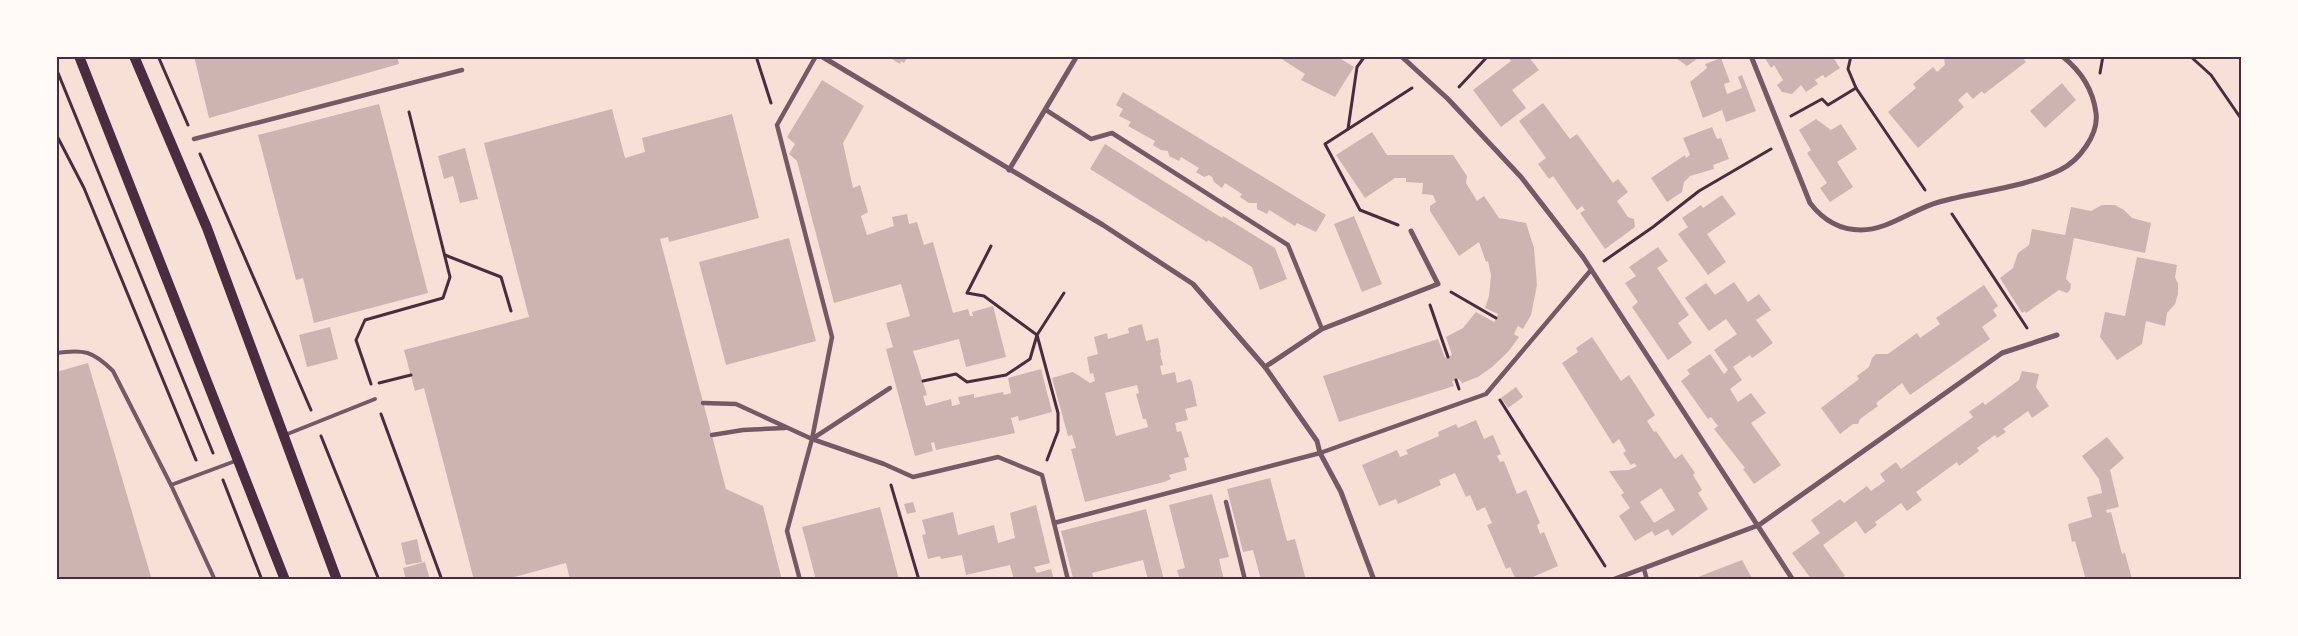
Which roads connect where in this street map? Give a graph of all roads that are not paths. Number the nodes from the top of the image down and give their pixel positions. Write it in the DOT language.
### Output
graph roads {
  1 [pos="79,56"];
  2 [pos="134,56"];
  3 [pos="816,56"];
  4 [pos="821,56"];
  5 [pos="1077,56"];
  6 [pos="1401,56"];
  7 [pos="1751,56"];
  8 [pos="2062,56"];
  9 [pos="462,70"];
  10 [pos="1046,110"];
  11 [pos="194,139"];
  12 [pos="1009,170"];
  13 [pos="1410,231"];
  14 [pos="1591,270"];
  15 [pos="1322,329"];
  16 [pos="2057,335"];
  17 [pos="56,353"];
  18 [pos="1266,367"];
  19 [pos="890,388"];
  20 [pos="375,399"];
  21 [pos="703,403"];
  22 [pos="787,428"];
  23 [pos="284,435"];
  24 [pos="712,435"];
  25 [pos="812,439"];
  26 [pos="1320,453"];
  27 [pos="238,460"];
  28 [pos="171,485"];
  29 [pos="1226,502"];
  30 [pos="1054,523"];
  31 [pos="1759,526"];
  32 [pos="1644,569"];
  33 [pos="215,580"];
  34 [pos="285,580"];
  35 [pos="337,580"];
  36 [pos="800,580"];
  37 [pos="1068,580"];
  38 [pos="1245,580"];
  39 [pos="1374,580"];
  40 [pos="1613,580"];
  41 [pos="1647,580"];
  42 [pos="1793,580"];
  1 -- 27 [label="main road"];
  2 -- 23 [label="main road"];
  3 -- 25 [label="street"];
  4 -- 12 [label="street"];
  5 -- 10 [label="street"];
  6 -- 14 [label="street"];
  7 -- 8 [label="street"];
  9 -- 11 [label="street"];
  10 -- 12 [label="street"];
  10 -- 15 [label="street"];
  12 -- 18 [label="street"];
  13 -- 15 [label="street"];
  14 -- 26 [label="street"];
  14 -- 31 [label="street"];
  15 -- 18 [label="street"];
  16 -- 31 [label="street"];
  17 -- 28 [label="lane"];
  18 -- 26 [label="street"];
  19 -- 25 [label="street"];
  20 -- 23 [label="lane"];
  21 -- 22 [label="street"];
  22 -- 24 [label="street"];
  22 -- 25 [label="street"];
  23 -- 35 [label="main road"];
  25 -- 30 [label="street"];
  25 -- 36 [label="street"];
  26 -- 30 [label="street"];
  26 -- 39 [label="street"];
  27 -- 28 [label="lane"];
  27 -- 34 [label="main road"];
  28 -- 33 [label="lane"];
  29 -- 38 [label="street"];
  30 -- 37 [label="street"];
  31 -- 32 [label="street"];
  31 -- 42 [label="street"];
  32 -- 40 [label="street"];
  32 -- 41 [label="street"];
}
